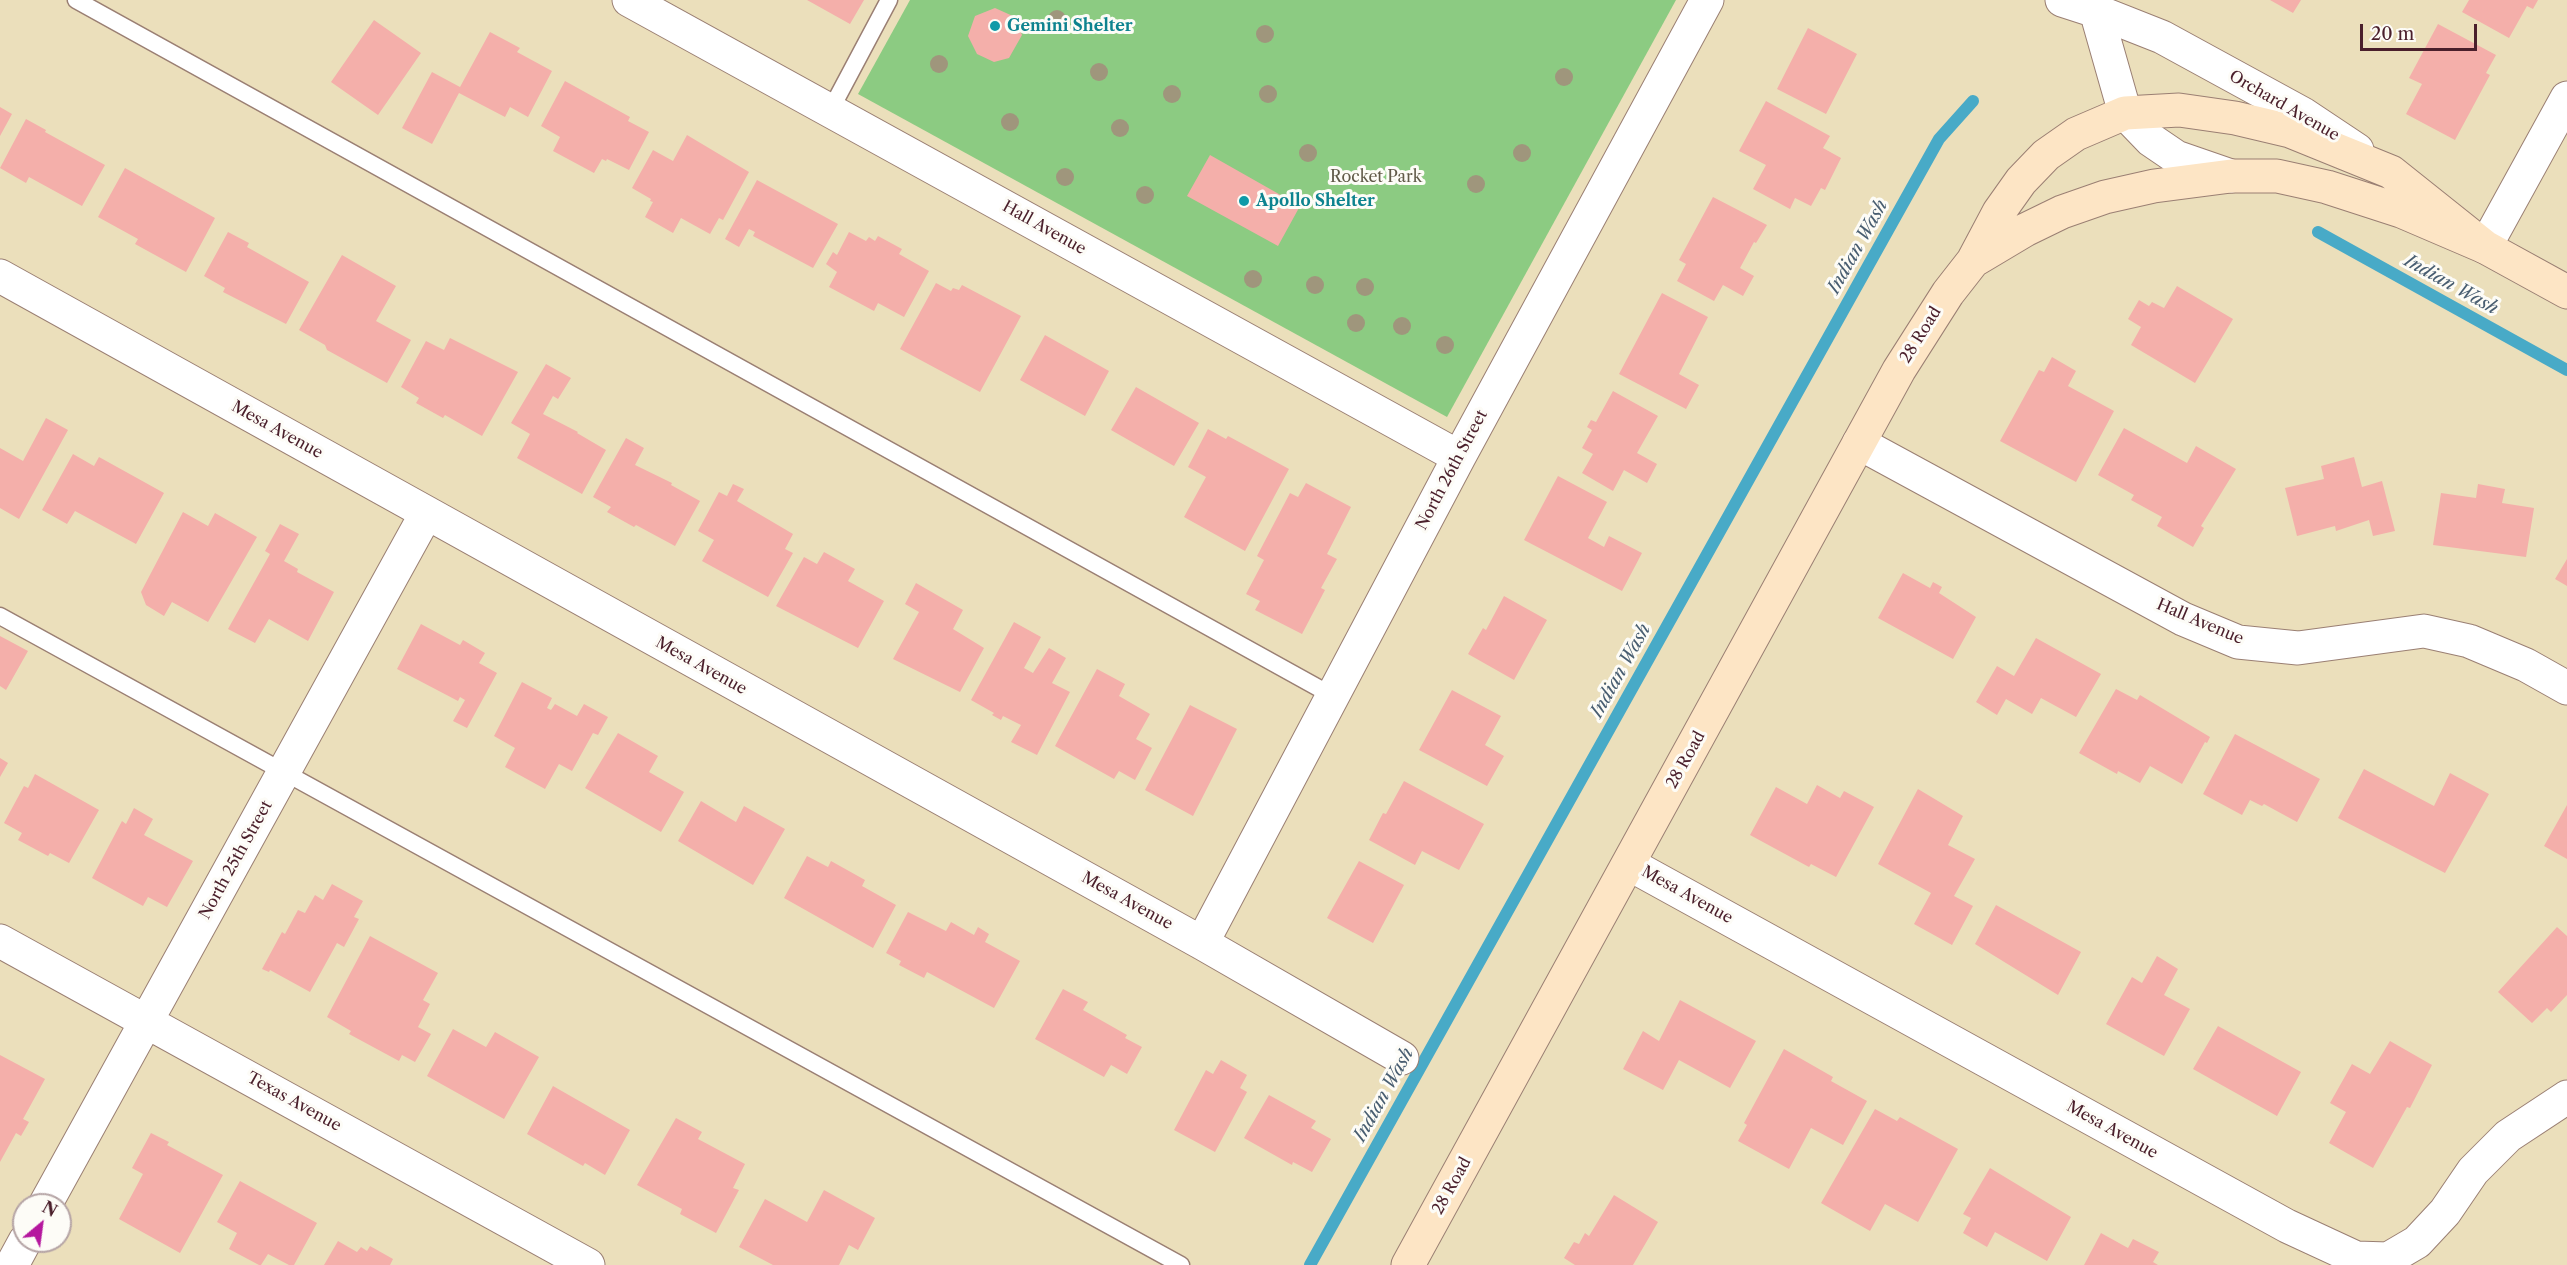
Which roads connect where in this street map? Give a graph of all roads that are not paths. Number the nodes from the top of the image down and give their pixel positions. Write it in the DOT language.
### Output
graph roads {
  1 [pos="76,0"];
  2 [pos="629,0"];
  3 [pos="889,0"];
  4 [pos="1707,0"];
  5 [pos="2062,0"];
  6 [pos="2097,5"];
  7 [pos="2567,98"];
  8 [pos="830,111"];
  9 [pos="2125,113"];
  10 [pos="2391,172"];
  11 [pos="2231,176"];
  12 [pos="2485,247"];
  13 [pos="1973,261"];
  14 [pos="0,276"];
  15 [pos="2567,292"];
  16 [pos="1859,443"];
  17 [pos="1459,456"];
  18 [pos="426,514"];
  19 [pos="0,616"];
  20 [pos="2567,688"];
  21 [pos="1333,696"];
  22 [pos="283,773"];
  23 [pos="1629,864"];
  24 [pos="0,941"];
  25 [pos="1202,943"];
  26 [pos="147,1021"];
  27 [pos="1402,1058"];
  28 [pos="2567,1097"];
  29 [pos="52,1193"];
  30 [pos="588,1265"];
  31 [pos="1181,1265"];
  32 [pos="1408,1265"];
  1 -- 21 [label="lane"];
  2 -- 8 [label="street, Hall Avenue"];
  3 -- 8 [label="lane"];
  4 -- 17 [label="street, North 26th Street"];
  5 -- 6 [label="street, Orchard Avenue"];
  6 -- 9 [label="street"];
  6 -- 10 [label="street, Orchard Avenue"];
  7 -- 12 [label="street"];
  8 -- 17 [label="street, Hall Avenue"];
  9 -- 10 [label="main road, 28 Road"];
  9 -- 11 [label="street, Orchard Avenue"];
  9 -- 13 [label="main road, 28 Road"];
  10 -- 12 [label="main road, Orchard Avenue"];
  11 -- 12 [label="main road, Orchard Avenue"];
  11 -- 13 [label="main road, 28 Road"];
  12 -- 15 [label="main road, Orchard Avenue"];
  13 -- 16 [label="main road, 28 Road"];
  14 -- 18 [label="street, Mesa Avenue"];
  16 -- 20 [label="street, Hall Avenue"];
  16 -- 23 [label="main road, 28 Road"];
  17 -- 21 [label="street, North 26th Street"];
  18 -- 22 [label="street, North 25th Street"];
  18 -- 25 [label="street, Mesa Avenue"];
  19 -- 22 [label="lane"];
  21 -- 25 [label="street, North 26th Street"];
  22 -- 26 [label="street, North 25th Street"];
  22 -- 31 [label="lane"];
  23 -- 28 [label="street, Mesa Avenue"];
  23 -- 32 [label="main road, 28 Road"];
  24 -- 26 [label="street, Texas Avenue"];
  25 -- 27 [label="street, Mesa Avenue"];
  26 -- 29 [label="street, North 25th Street"];
  26 -- 30 [label="street, Texas Avenue"];
}
